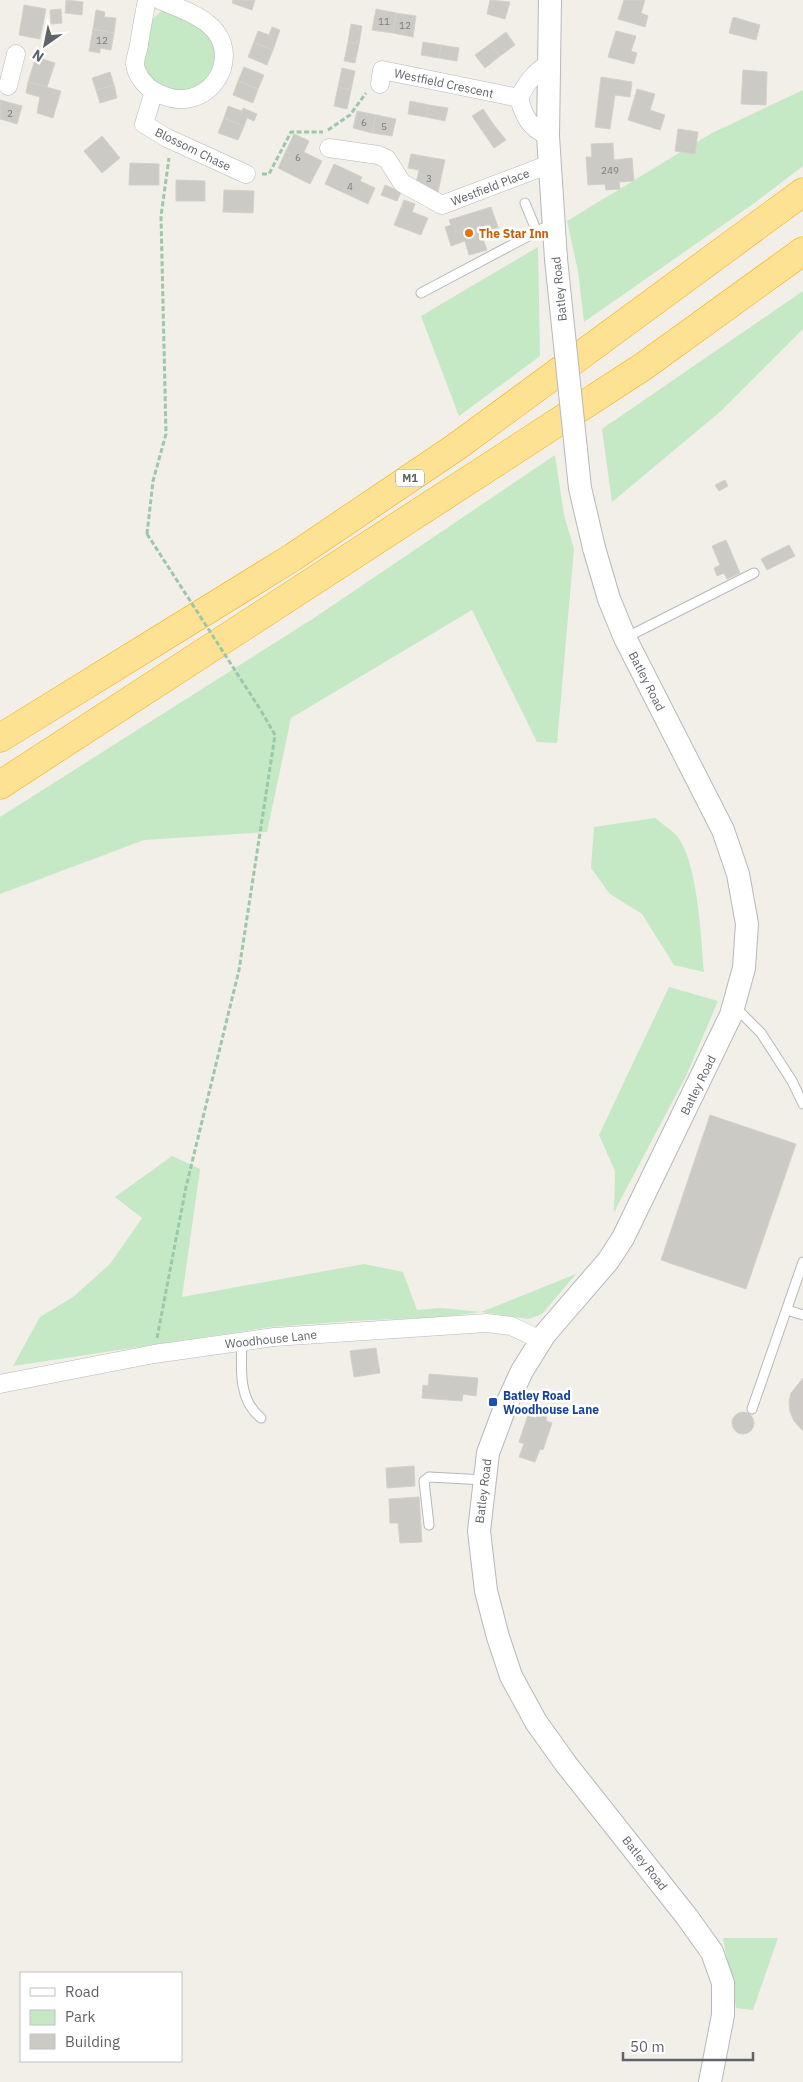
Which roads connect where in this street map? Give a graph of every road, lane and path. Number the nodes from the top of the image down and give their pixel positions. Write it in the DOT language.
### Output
graph roads {
  1 [pos="147,0"];
  2 [pos="160,0"];
  3 [pos="550,0"];
  4 [pos="10,60"];
  5 [pos="548,64"];
  6 [pos="380,84"];
  7 [pos="8,86"];
  8 [pos="154,91"];
  9 [pos="520,98"];
  10 [pos="548,136"];
  11 [pos="166,138"];
  12 [pos="329,148"];
  13 [pos="550,164"];
  14 [pos="246,174"];
  15 [pos="803,192"];
  16 [pos="525,203"];
  17 [pos="545,227"];
  18 [pos="803,250"];
  19 [pos="421,293"];
  20 [pos="754,573"];
  21 [pos="625,638"];
  22 [pos="0,738"];
  23 [pos="0,785"];
  24 [pos="734,1006"];
  25 [pos="803,1104"];
  26 [pos="803,1262"];
  27 [pos="787,1310"];
  28 [pos="803,1315"];
  29 [pos="541,1340"];
  30 [pos="242,1342"];
  31 [pos="154,1354"];
  32 [pos="0,1384"];
  33 [pos="752,1410"];
  34 [pos="261,1418"];
  35 [pos="485,1480"];
  36 [pos="429,1525"];
  37 [pos="710,2082"];
  1 -- 8 [label="street"];
  2 -- 8 [label="street"];
  3 -- 5 [label="street, Batley Road"];
  4 -- 7 [label="street"];
  5 -- 9 [label="street"];
  5 -- 10 [label="street, Batley Road"];
  6 -- 9 [label="street, Westfield Crescent"];
  6 -- 14 [label="path"];
  8 -- 11 [label="street, Blossom Chase"];
  9 -- 10 [label="street"];
  10 -- 13 [label="street, Batley Road"];
  11 -- 14 [label="street, Blossom Chase"];
  11 -- 31 [label="path, bridge"];
  12 -- 13 [label="street, Westfield Place"];
  13 -- 17 [label="street, Batley Road"];
  15 -- 22 [label="highway, M1"];
  16 -- 17 [label="lane"];
  17 -- 19 [label="lane"];
  17 -- 21 [label="street, Batley Road, bridge"];
  18 -- 23 [label="highway"];
  20 -- 21 [label="lane"];
  21 -- 24 [label="street, Batley Road"];
  24 -- 25 [label="lane"];
  24 -- 29 [label="street, Batley Road"];
  26 -- 27 [label="lane"];
  27 -- 28 [label="lane"];
  27 -- 33 [label="lane"];
  29 -- 30 [label="street, Woodhouse Lane"];
  29 -- 35 [label="street, Batley Road"];
  30 -- 31 [label="street, Woodhouse Lane"];
  30 -- 34 [label="lane"];
  31 -- 32 [label="street, Woodhouse Lane"];
  35 -- 36 [label="lane"];
  35 -- 37 [label="street, Batley Road"];
}
